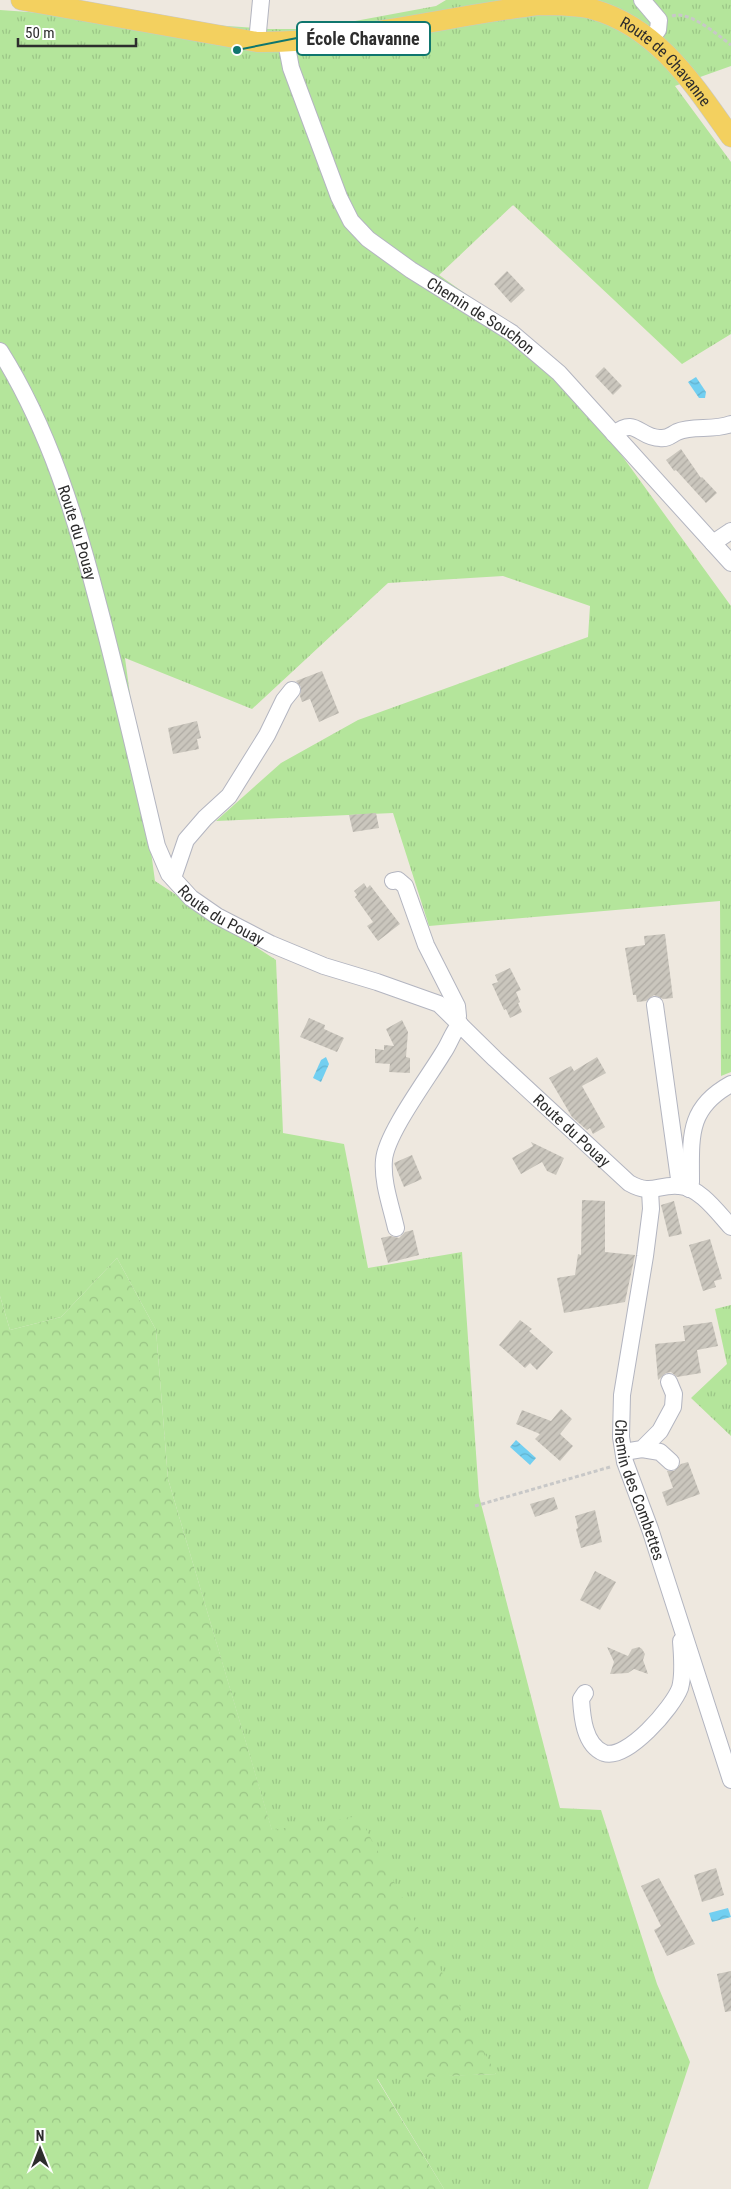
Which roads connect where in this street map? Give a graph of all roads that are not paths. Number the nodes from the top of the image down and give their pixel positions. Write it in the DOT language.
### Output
graph roads {
  1 [pos="22,0"];
  2 [pos="261,0"];
  3 [pos="642,0"];
  4 [pos="650,38"];
  5 [pos="257,42"];
  6 [pos="286,42"];
  7 [pos="731,136"];
  8 [pos="0,351"];
  9 [pos="731,424"];
  10 [pos="614,434"];
  11 [pos="731,531"];
  12 [pos="713,543"];
  13 [pos="731,563"];
  14 [pos="292,690"];
  15 [pos="173,878"];
  16 [pos="393,881"];
  17 [pos="655,1004"];
  18 [pos="458,1021"];
  19 [pos="731,1084"];
  20 [pos="684,1187"];
  21 [pos="650,1190"];
  22 [pos="731,1227"];
  23 [pos="396,1228"];
  24 [pos="669,1382"];
  25 [pos="642,1449"];
  26 [pos="625,1457"];
  27 [pos="672,1462"];
  28 [pos="685,1636"];
  29 [pos="584,1693"];
  30 [pos="731,1780"];
  1 -- 5 [label="main road, Route de Chavanne"];
  2 -- 5 [label="street"];
  3 -- 4 [label="street"];
  4 -- 6 [label="main road, Route de Chavanne"];
  4 -- 7 [label="main road, Route de Chavanne"];
  5 -- 6 [label="main road, Route de Chavanne"];
  6 -- 10 [label="street, Chemin de Souchon"];
  8 -- 15 [label="street, Route du Pouay"];
  9 -- 10 [label="street"];
  10 -- 12 [label="street, Chemin de Souchon"];
  11 -- 12 [label="street"];
  12 -- 13 [label="street, Chemin de Souchon"];
  14 -- 15 [label="street"];
  15 -- 18 [label="street, Route du Pouay"];
  16 -- 18 [label="street"];
  17 -- 20 [label="street"];
  18 -- 21 [label="street, Route du Pouay"];
  18 -- 23 [label="street"];
  19 -- 20 [label="street"];
  20 -- 21 [label="street, Route du Pouay"];
  20 -- 22 [label="street"];
  21 -- 26 [label="street, Chemin des Combettes"];
  24 -- 25 [label="street"];
  25 -- 26 [label="street"];
  25 -- 27 [label="street"];
  26 -- 28 [label="street, Chemin des Combettes"];
  28 -- 29 [label="street"];
  28 -- 30 [label="street, Chemin des Combettes"];
}
